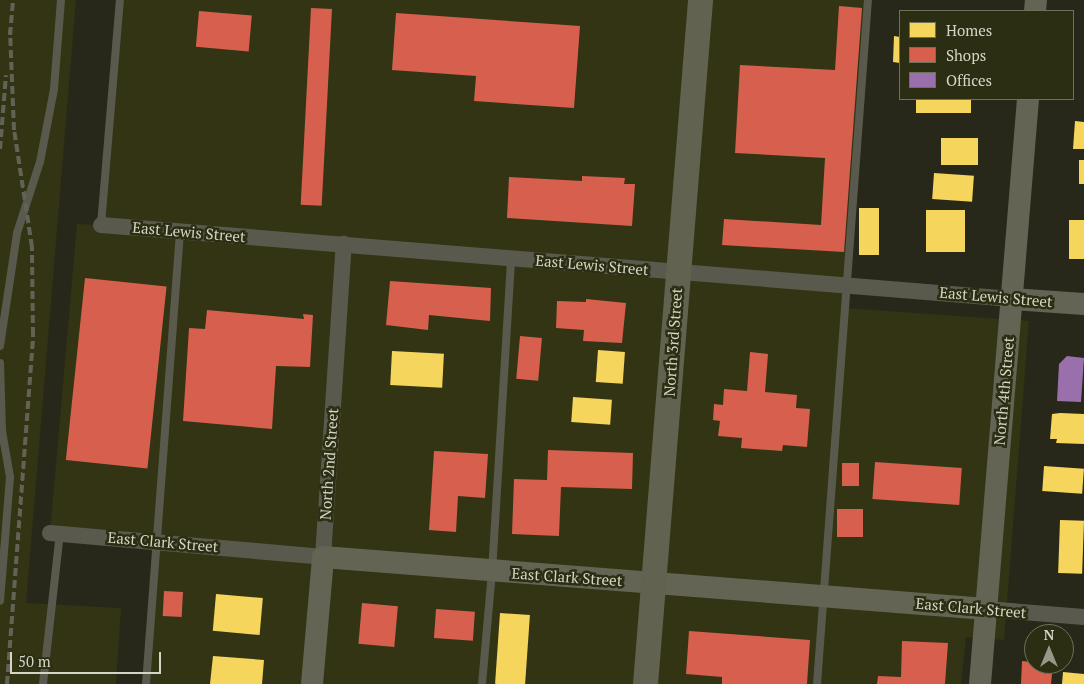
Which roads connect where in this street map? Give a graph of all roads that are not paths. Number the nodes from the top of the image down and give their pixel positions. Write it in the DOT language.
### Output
graph roads {
  1 [pos="60,0"];
  2 [pos="120,0"];
  3 [pos="700,0"];
  4 [pos="868,0"];
  5 [pos="1028,100"];
  6 [pos="101,225"];
  7 [pos="180,231"];
  8 [pos="344,244"];
  9 [pos="512,258"];
  10 [pos="678,272"];
  11 [pos="847,285"];
  12 [pos="1012,299"];
  13 [pos="1084,304"];
  14 [pos="0,346"];
  15 [pos="0,362"];
  16 [pos="55,533"];
  17 [pos="158,542"];
  18 [pos="323,556"];
  19 [pos="492,572"];
  20 [pos="653,583"];
  21 [pos="823,596"];
  22 [pos="0,601"];
  23 [pos="986,609"];
  24 [pos="1084,617"];
  25 [pos="43,684"];
  26 [pos="146,684"];
  27 [pos="312,684"];
  28 [pos="482,684"];
  29 [pos="645,684"];
  30 [pos="817,684"];
  31 [pos="980,684"];
  1 -- 14 [label="lane"];
  2 -- 6 [label="lane"];
  3 -- 10 [label="main road, North 3rd Street"];
  4 -- 11 [label="lane"];
  5 -- 12 [label="street, North 4th Street"];
  6 -- 7 [label="street, East Lewis Street"];
  7 -- 8 [label="street, East Lewis Street"];
  7 -- 17 [label="lane"];
  8 -- 9 [label="street, East Lewis Street"];
  8 -- 18 [label="street, North 2nd Street"];
  9 -- 10 [label="street, East Lewis Street"];
  9 -- 19 [label="lane"];
  10 -- 11 [label="street, East Lewis Street"];
  10 -- 20 [label="main road, North 3rd Street"];
  11 -- 12 [label="street, East Lewis Street"];
  11 -- 21 [label="lane"];
  12 -- 13 [label="street, East Lewis Street"];
  12 -- 23 [label="street, North 4th Street"];
  15 -- 22 [label="lane"];
  16 -- 17 [label="street, East Clark Street"];
  16 -- 25 [label="lane"];
  17 -- 18 [label="street, East Clark Street"];
  17 -- 26 [label="lane"];
  18 -- 19 [label="street, East Clark Street"];
  18 -- 27 [label="street, North 2nd Street"];
  19 -- 20 [label="street, East Clark Street"];
  19 -- 28 [label="lane"];
  20 -- 21 [label="street, East Clark Street"];
  20 -- 29 [label="main road, North 3rd Street"];
  21 -- 23 [label="street, East Clark Street"];
  21 -- 30 [label="lane"];
  23 -- 24 [label="street, East Clark Street"];
  23 -- 31 [label="street, North 4th Street"];
}
